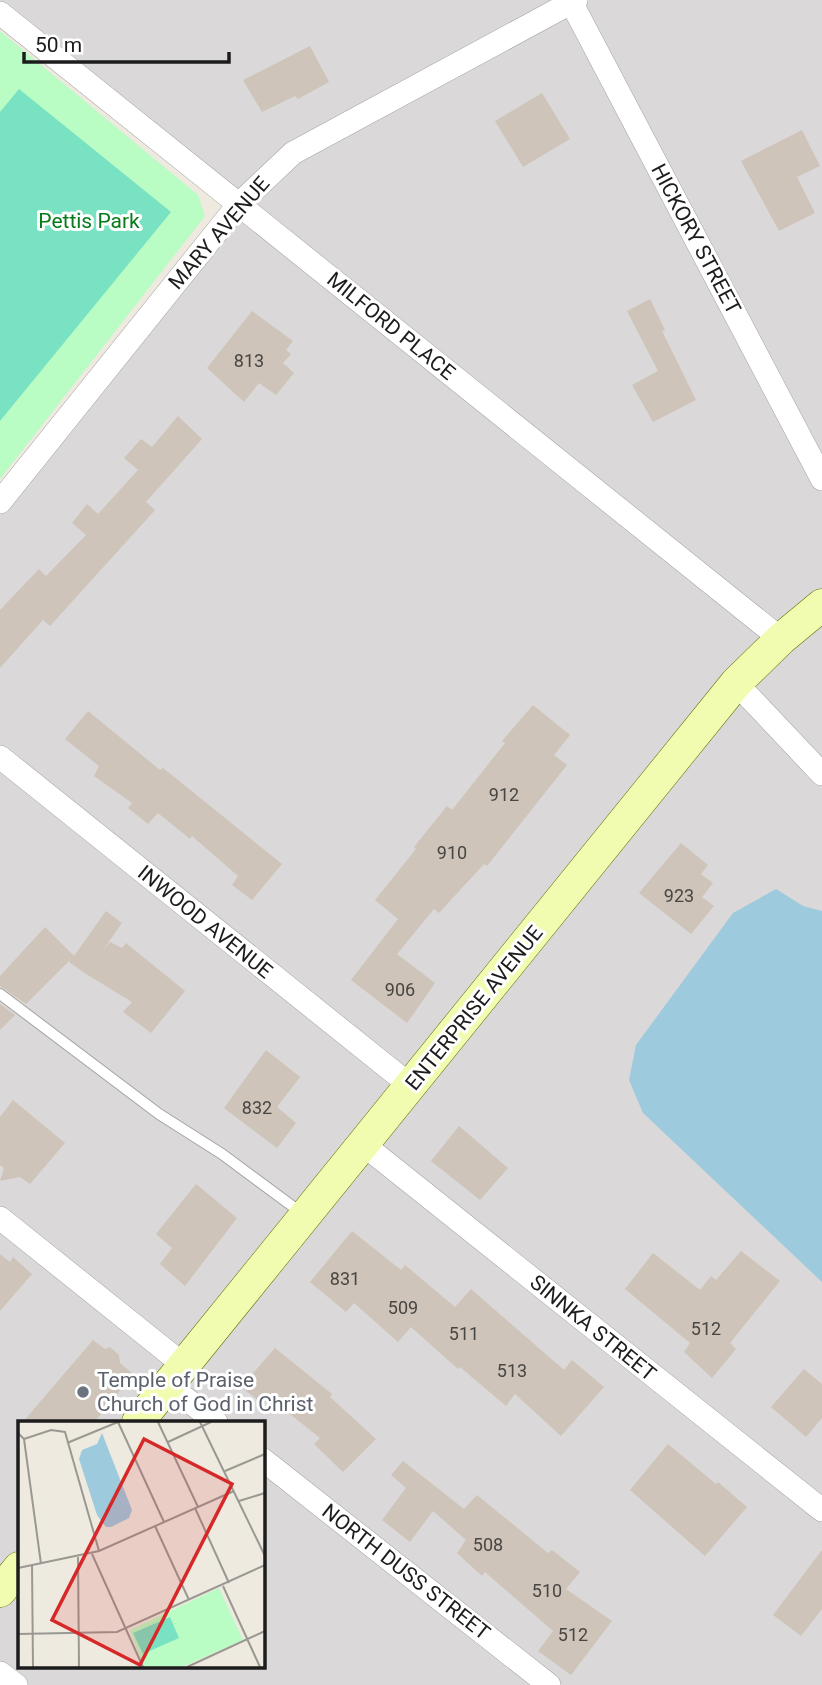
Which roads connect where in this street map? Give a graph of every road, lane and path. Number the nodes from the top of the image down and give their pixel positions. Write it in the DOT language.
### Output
graph roads {
  1 [pos="572,1"];
  2 [pos="0,13"];
  3 [pos="239,204"];
  4 [pos="822,479"];
  5 [pos="0,502"];
  6 [pos="822,605"];
  7 [pos="781,639"];
  8 [pos="736,683"];
  9 [pos="0,757"];
  10 [pos="822,774"];
  11 [pos="0,993"];
  12 [pos="411,1086"];
  13 [pos="364,1145"];
  14 [pos="306,1216"];
  15 [pos="0,1218"];
  16 [pos="177,1376"];
  17 [pos="140,1421"];
  18 [pos="214,1421"];
  19 [pos="264,1461"];
  20 [pos="822,1510"];
  21 [pos="18,1569"];
  22 [pos="0,1591"];
  23 [pos="0,1673"];
  24 [pos="16,1685"];
  25 [pos="549,1685"];
  1 -- 3 [label="street, MARY AVENUE"];
  1 -- 4 [label="street, HICKORY STREET"];
  2 -- 3 [label="street, MILFORD PLACE"];
  3 -- 5 [label="street, MARY AVENUE"];
  3 -- 7 [label="street, MILFORD PLACE"];
  6 -- 7 [label="street, ENTERPRISE AVENUE"];
  7 -- 8 [label="street, ENTERPRISE AVENUE"];
  8 -- 10 [label="street"];
  8 -- 12 [label="street, ENTERPRISE AVENUE"];
  9 -- 12 [label="street, INWOOD AVENUE"];
  11 -- 14 [label="lane"];
  12 -- 13 [label="street, ENTERPRISE AVENUE"];
  13 -- 14 [label="street, ENTERPRISE AVENUE"];
  13 -- 20 [label="street, SINNKA STREET"];
  14 -- 16 [label="street, ENTERPRISE AVENUE"];
  15 -- 16 [label="street"];
  16 -- 17 [label="street, ENTERPRISE AVENUE"];
  16 -- 18 [label="street"];
  19 -- 25 [label="street, NORTH DUSS STREET"];
  21 -- 22 [label="street"];
  23 -- 24 [label="street"];
}
